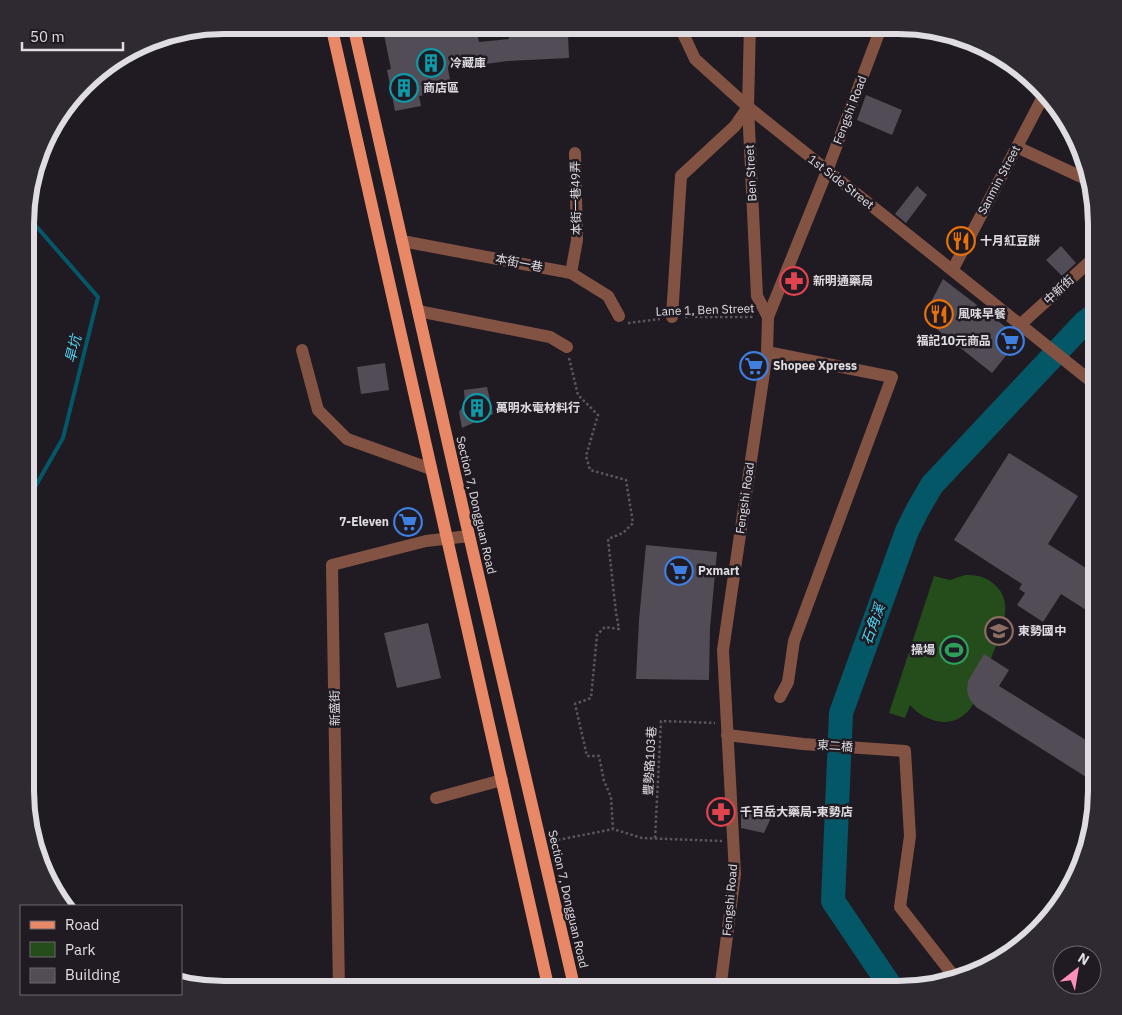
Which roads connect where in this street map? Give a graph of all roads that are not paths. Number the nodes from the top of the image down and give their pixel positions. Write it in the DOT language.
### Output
graph roads {
  1 [pos="333,34"];
  2 [pos="355,34"];
  3 [pos="682,34"];
  4 [pos="750,34"];
  5 [pos="879,34"];
  6 [pos="1042,99"];
  7 [pos="748,107"];
  8 [pos="1017,147"];
  9 [pos="575,153"];
  10 [pos="827,171"];
  11 [pos="1083,178"];
  12 [pos="402,240"];
  13 [pos="1088,263"];
  14 [pos="953,269"];
  15 [pos="571,273"];
  16 [pos="418,311"];
  17 [pos="619,316"];
  18 [pos="672,317"];
  19 [pos="768,317"];
  20 [pos="1021,324"];
  21 [pos="567,347"];
  22 [pos="302,350"];
  23 [pos="767,352"];
  24 [pos="1088,374"];
  25 [pos="431,469"];
  26 [pos="469,536"];
  27 [pos="447,539"];
  28 [pos="780,697"];
  29 [pos="727,729"];
  30 [pos="502,780"];
  31 [pos="436,798"];
  32 [pos="952,974"];
  33 [pos="341,981"];
  34 [pos="547,981"];
  35 [pos="572,981"];
  36 [pos="721,981"];
  1 -- 25 [label="main road"];
  2 -- 12 [label="main road, Section 7, Dongguan Road"];
  3 -- 7 [label="street, 1st Side Street"];
  4 -- 7 [label="street, Ben Street"];
  5 -- 10 [label="street, Fengshi Road"];
  6 -- 8 [label="street, Sanmin Street"];
  7 -- 10 [label="street, 1st Side Street"];
  7 -- 18 [label="street"];
  7 -- 19 [label="street, Ben Street"];
  8 -- 11 [label="street"];
  8 -- 14 [label="street, Sanmin Street"];
  9 -- 15 [label="street, 本街一巷49弄"];
  10 -- 14 [label="street, 1st Side Street"];
  10 -- 19 [label="street, Fengshi Road"];
  12 -- 15 [label="street, 本街一巷"];
  12 -- 16 [label="main road, Section 7, Dongguan Road"];
  13 -- 20 [label="street, 中新街"];
  14 -- 20 [label="street, 1st Side Street"];
  15 -- 17 [label="street, 本街一巷"];
  16 -- 21 [label="street"];
  16 -- 26 [label="main road, Section 7, Dongguan Road"];
  19 -- 23 [label="street, Fengshi Road"];
  20 -- 24 [label="street, 1st Side Street"];
  22 -- 25 [label="street"];
  23 -- 28 [label="street"];
  23 -- 29 [label="street, Fengshi Road"];
  25 -- 27 [label="main road"];
  26 -- 27 [label="street, 新盛街"];
  26 -- 35 [label="main road, Section 7, Dongguan Road"];
  27 -- 30 [label="main road"];
  27 -- 33 [label="street, 新盛街"];
  29 -- 32 [label="street, 東二橋"];
  29 -- 36 [label="street, Fengshi Road"];
  30 -- 31 [label="street"];
  30 -- 34 [label="main road"];
}
